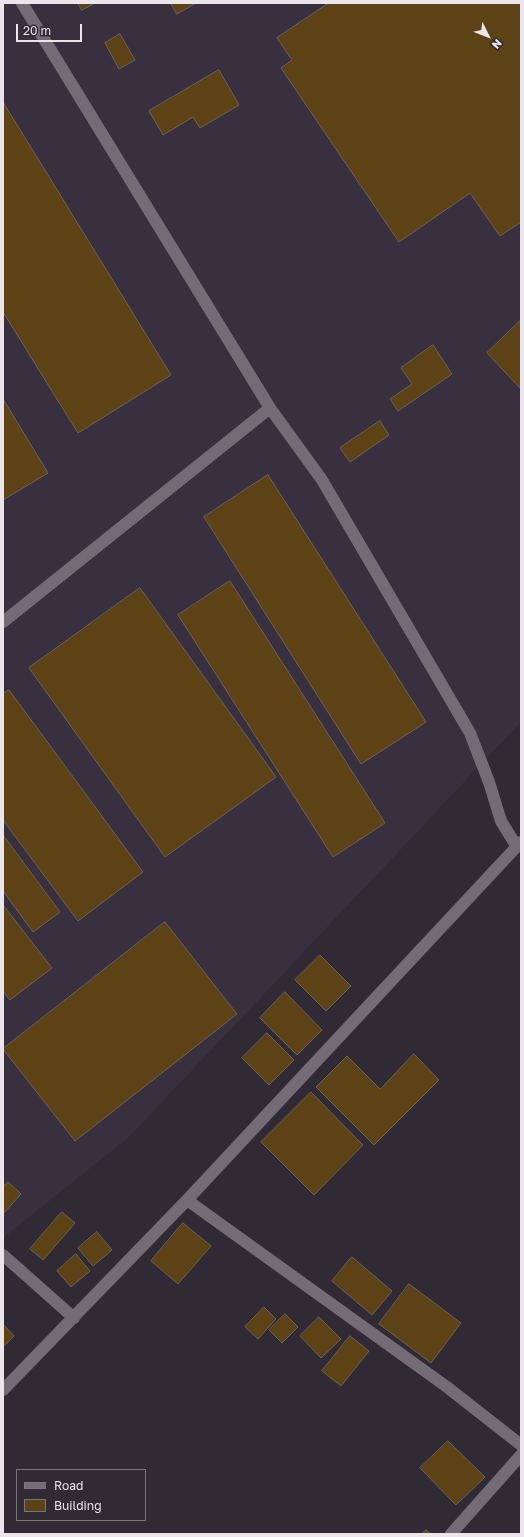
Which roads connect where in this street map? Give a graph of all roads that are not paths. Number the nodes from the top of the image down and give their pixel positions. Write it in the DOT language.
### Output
graph roads {
  1 [pos="22,3"];
  2 [pos="270,408"];
  3 [pos="3,622"];
  4 [pos="519,845"];
  5 [pos="187,1200"];
  6 [pos="3,1255"];
  7 [pos="74,1318"];
  8 [pos="3,1390"];
  9 [pos="521,1445"];
  10 [pos="521,1455"];
  11 [pos="451,1534"];
  1 -- 2 [label="street"];
  2 -- 3 [label="street"];
  2 -- 4 [label="street"];
  4 -- 5 [label="street"];
  5 -- 7 [label="street"];
  5 -- 9 [label="street"];
  6 -- 7 [label="street"];
  7 -- 8 [label="street"];
  10 -- 11 [label="street"];
}
